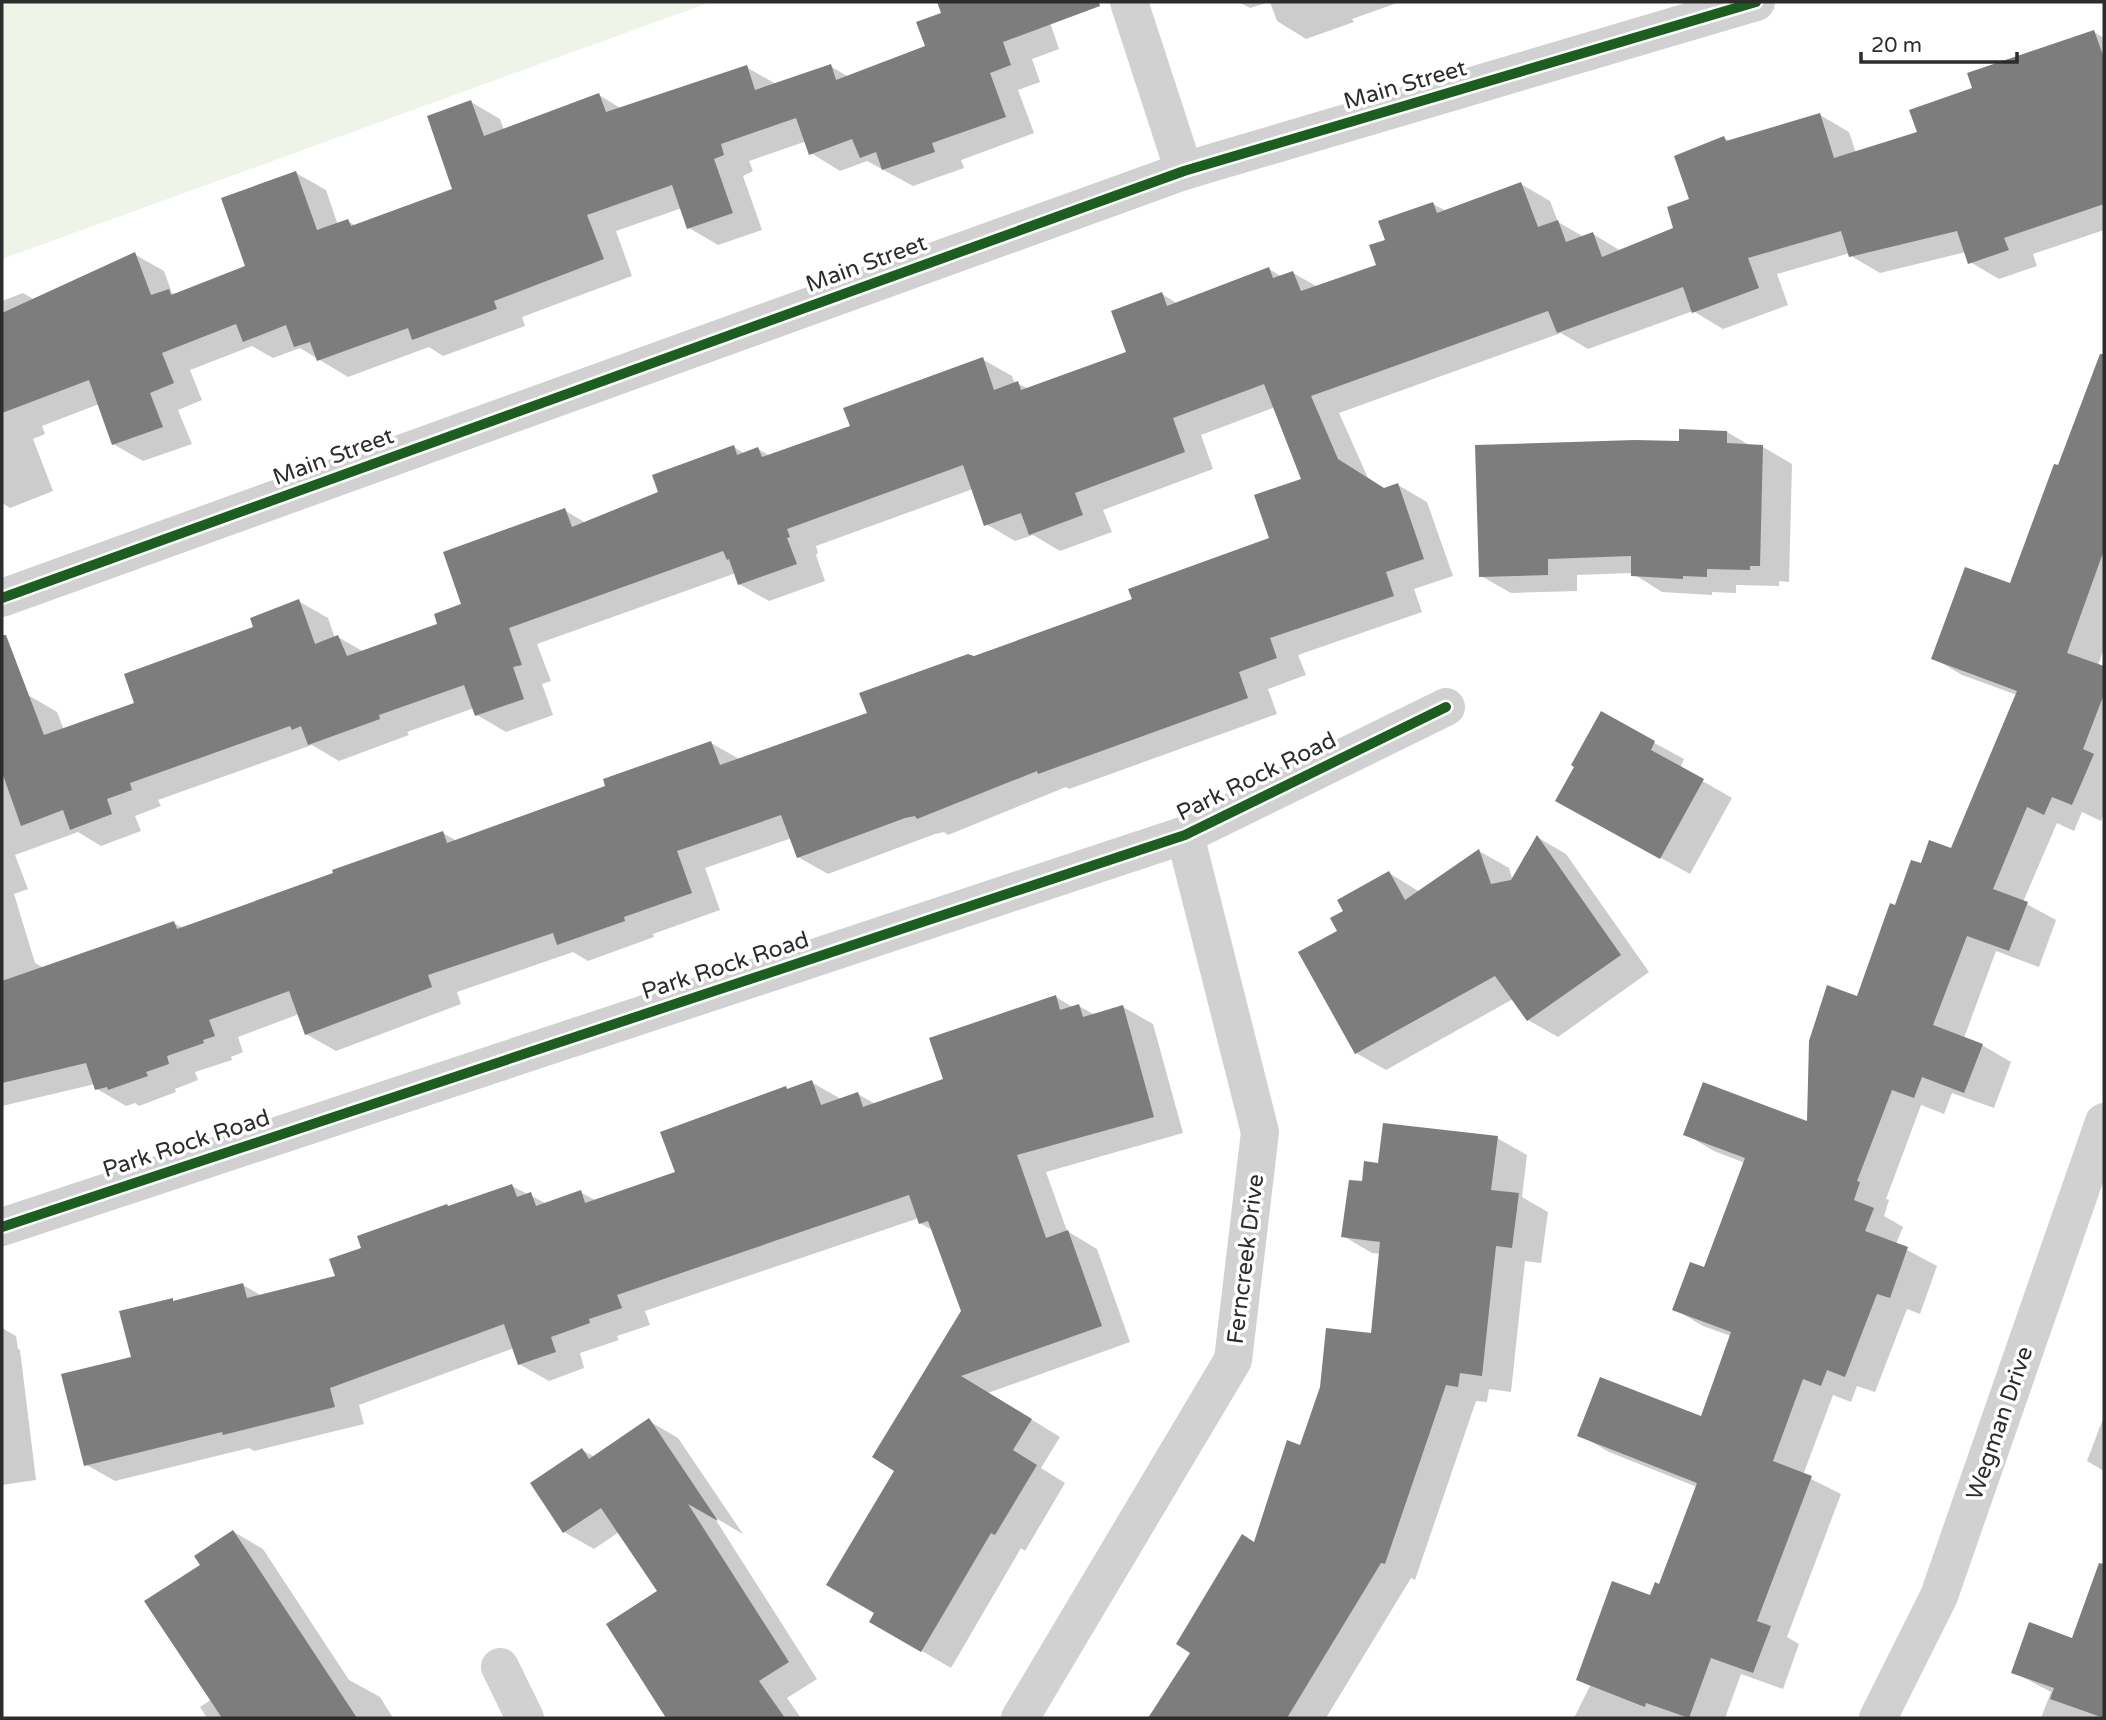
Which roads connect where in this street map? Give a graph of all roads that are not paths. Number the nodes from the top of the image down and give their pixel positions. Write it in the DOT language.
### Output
graph roads {
  1 [pos="1129,2"];
  2 [pos="1756,2"];
  3 [pos="1184,170"];
  4 [pos="2,598"];
  5 [pos="1446,707"];
  6 [pos="1185,835"];
  7 [pos="2104,1122"];
  8 [pos="2,1227"];
  9 [pos="500,1667"];
  10 [pos="526,1718"];
  11 [pos="1020,1718"];
  12 [pos="1878,1718"];
  1 -- 3 [label="street"];
  2 -- 3 [label="street, Main Street"];
  3 -- 4 [label="street, Main Street"];
  5 -- 6 [label="street, Park Rock Road"];
  6 -- 8 [label="street, Park Rock Road"];
  6 -- 11 [label="street, Ferncreek Drive"];
  7 -- 12 [label="street, Wegman Drive"];
  9 -- 10 [label="street"];
}
